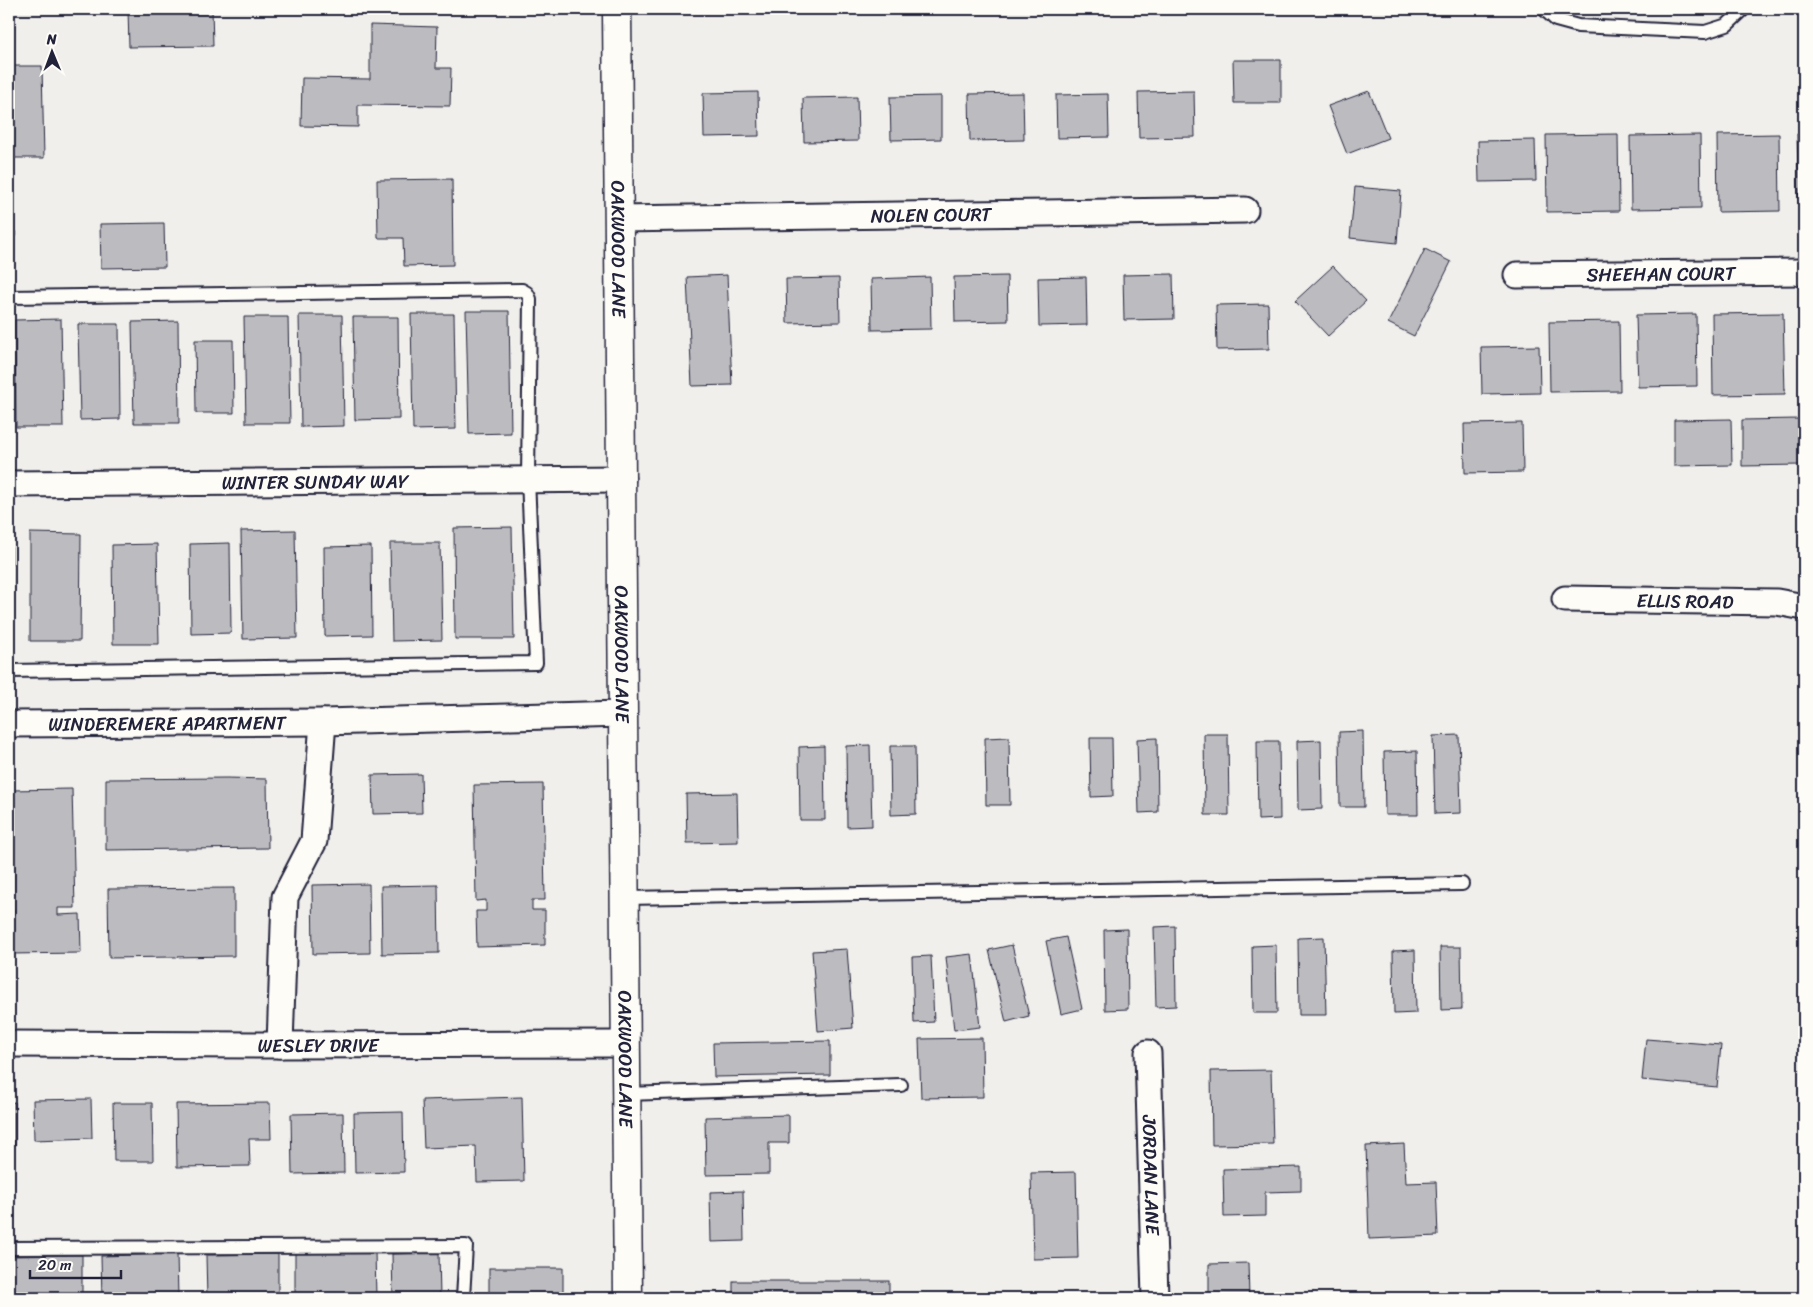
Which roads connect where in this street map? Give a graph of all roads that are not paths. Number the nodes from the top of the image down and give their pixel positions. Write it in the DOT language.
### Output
graph roads {
  1 [pos="617,9"];
  2 [pos="1544,9"];
  3 [pos="1744,9"];
  4 [pos="1245,210"];
  5 [pos="619,219"];
  6 [pos="1804,272"];
  7 [pos="1517,275"];
  8 [pos="9,297"];
  9 [pos="528,479"];
  10 [pos="622,479"];
  11 [pos="9,484"];
  12 [pos="1565,599"];
  13 [pos="1804,607"];
  14 [pos="9,670"];
  15 [pos="624,714"];
  16 [pos="323,722"];
  17 [pos="9,724"];
  18 [pos="1462,884"];
  19 [pos="625,898"];
  20 [pos="9,1044"];
  21 [pos="626,1044"];
  22 [pos="280,1045"];
  23 [pos="1148,1053"];
  24 [pos="901,1085"];
  25 [pos="626,1094"];
  26 [pos="9,1248"];
  27 [pos="463,1298"];
  28 [pos="628,1298"];
  29 [pos="1155,1298"];
  1 -- 5 [label="street, OAKWOOD LANE"];
  2 -- 3 [label="lane"];
  4 -- 5 [label="street, NOLEN COURT"];
  5 -- 10 [label="street, OAKWOOD LANE"];
  6 -- 7 [label="street, SHEEHAN COURT"];
  8 -- 9 [label="lane"];
  9 -- 10 [label="street, WINTER SUNDAY WAY"];
  9 -- 11 [label="street, WINTER SUNDAY WAY"];
  9 -- 14 [label="lane"];
  10 -- 15 [label="street, OAKWOOD LANE"];
  12 -- 13 [label="street, ELLIS ROAD"];
  15 -- 16 [label="street, WINDEREMERE APARTMENT"];
  15 -- 19 [label="street, OAKWOOD LANE"];
  16 -- 17 [label="street, WINDEREMERE APARTMENT"];
  16 -- 22 [label="street"];
  18 -- 19 [label="lane"];
  19 -- 21 [label="street, OAKWOOD LANE"];
  20 -- 22 [label="street, WESLEY DRIVE"];
  21 -- 22 [label="street, WESLEY DRIVE"];
  21 -- 25 [label="street, OAKWOOD LANE"];
  23 -- 29 [label="street, JORDAN LANE"];
  24 -- 25 [label="lane"];
  25 -- 28 [label="street, OAKWOOD LANE"];
  26 -- 27 [label="lane"];
}
